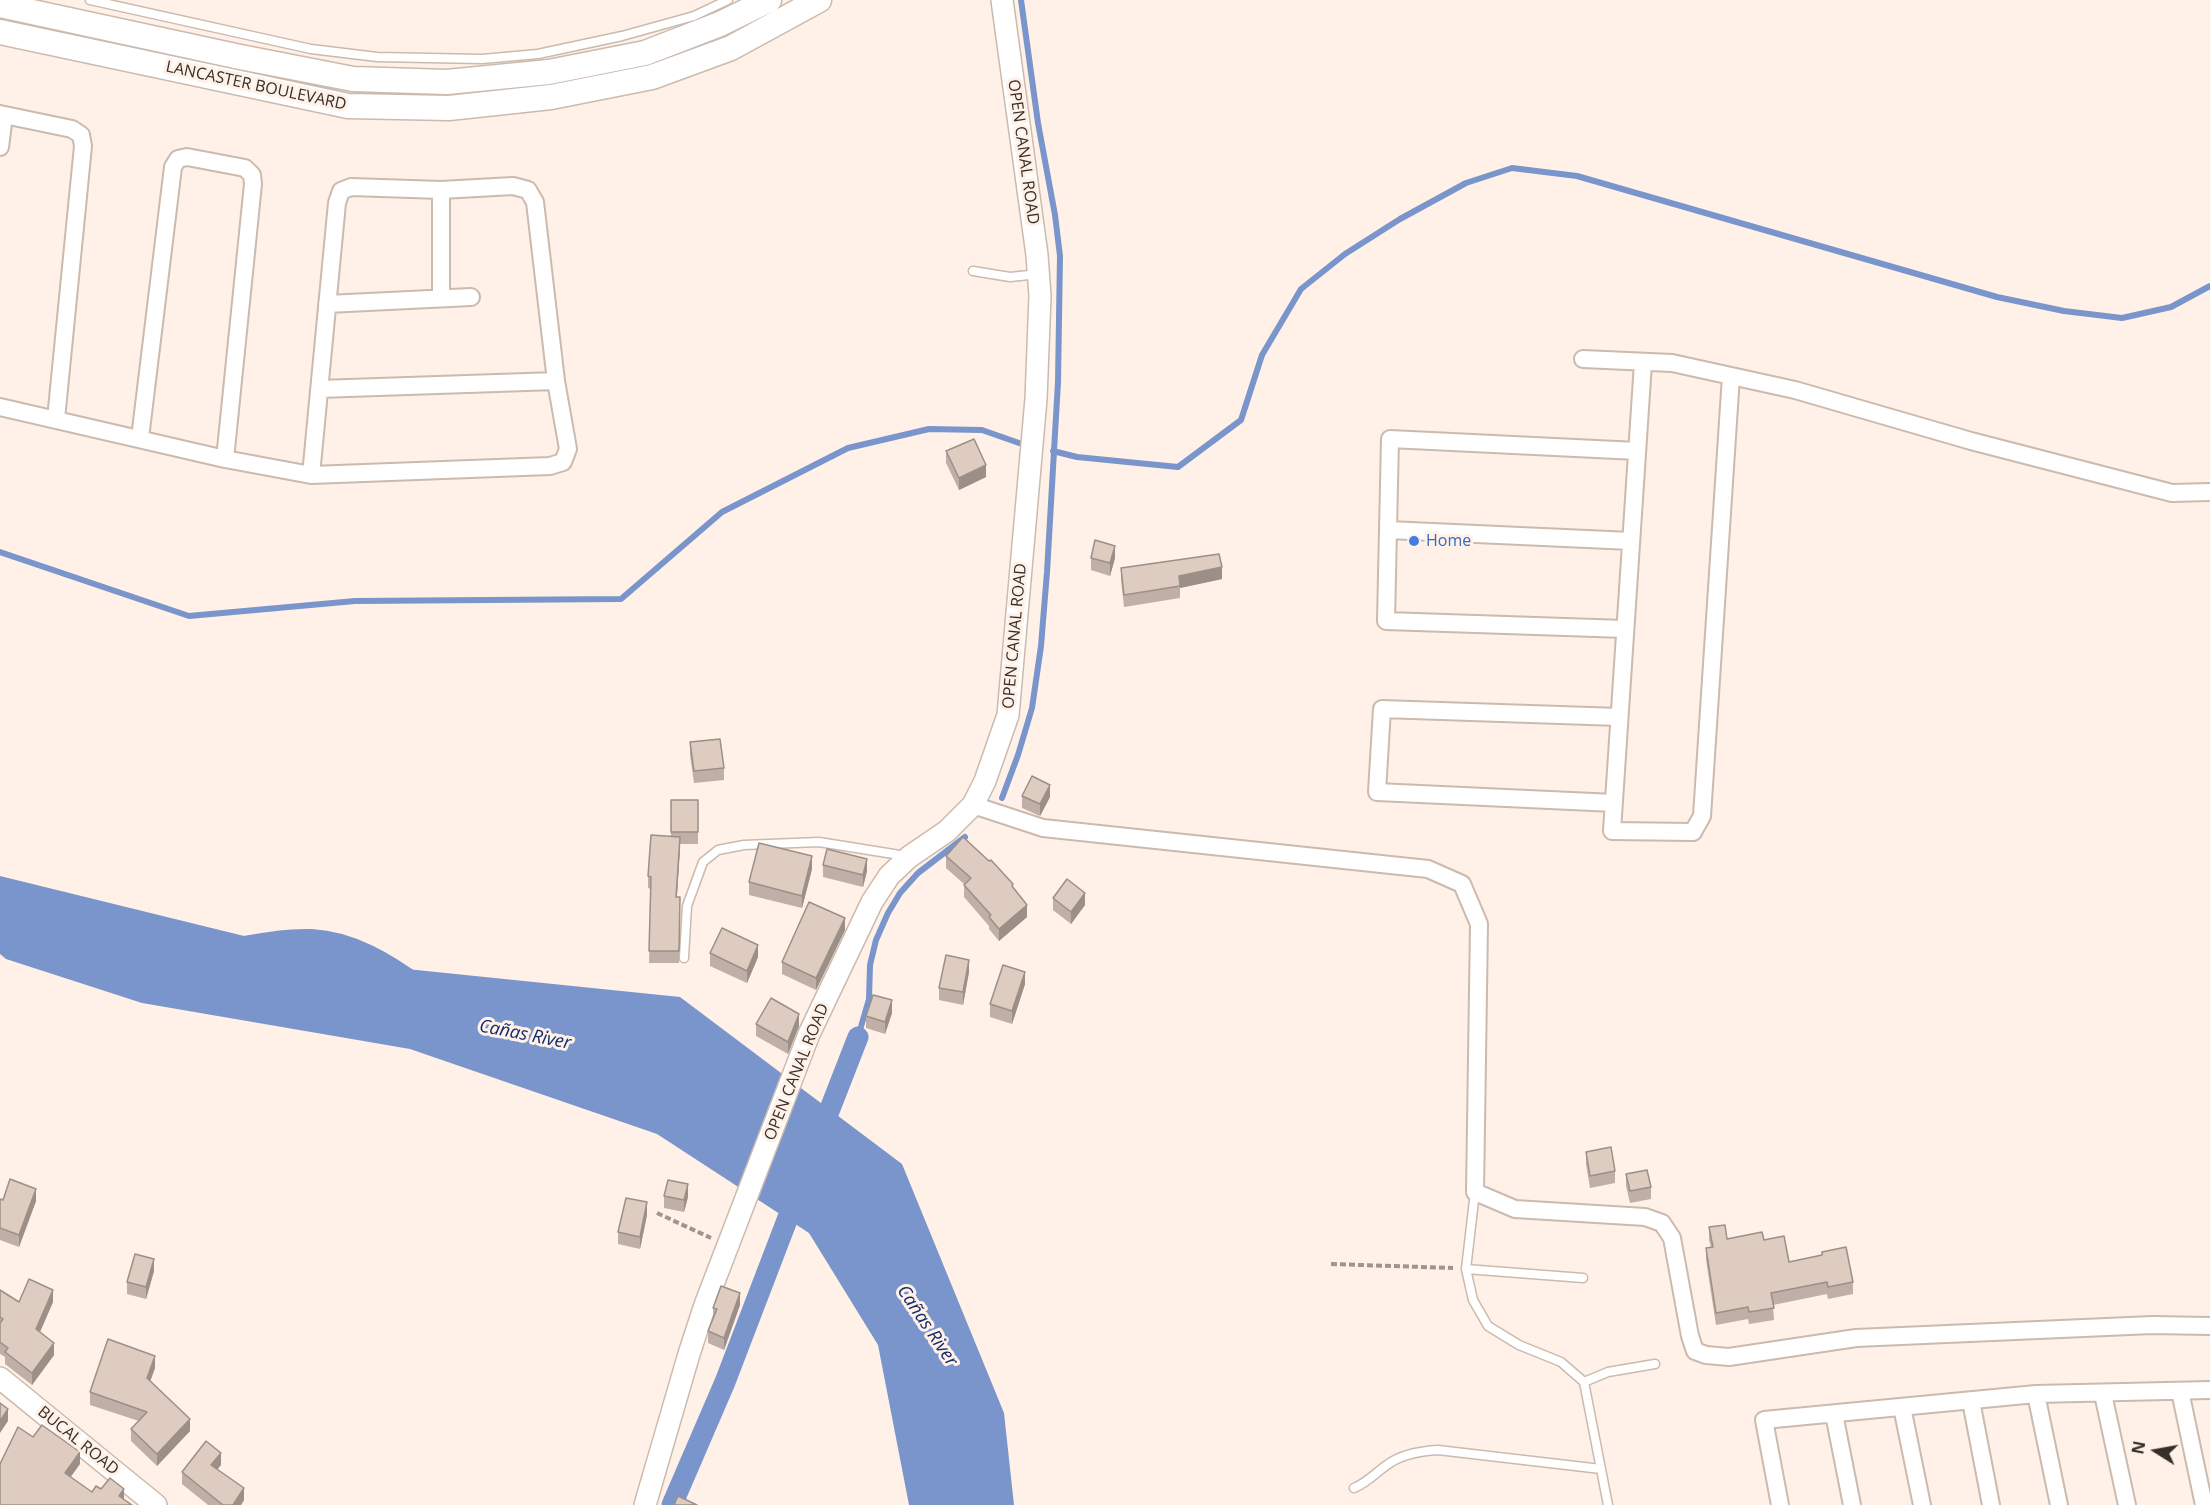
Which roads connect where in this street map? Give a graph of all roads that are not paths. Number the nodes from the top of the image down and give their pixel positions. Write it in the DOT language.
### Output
graph roads {
  1 [pos="90,0"];
  2 [pos="728,0"];
  3 [pos="769,0"];
  4 [pos="819,0"];
  5 [pos="1002,0"];
  6 [pos="0,5"];
  7 [pos="0,32"];
  8 [pos="2,114"];
  9 [pos="0,147"];
  10 [pos="441,190"];
  11 [pos="973,271"];
  12 [pos="1039,274"];
  13 [pos="471,297"];
  14 [pos="441,298"];
  15 [pos="327,304"];
  16 [pos="1583,359"];
  17 [pos="1643,363"];
  18 [pos="1731,376"];
  19 [pos="556,381"];
  20 [pos="319,389"];
  21 [pos="0,407"];
  22 [pos="56,419"];
  23 [pos="140,438"];
  24 [pos="1637,451"];
  25 [pos="225,459"];
  26 [pos="311,475"];
  27 [pos="2210,492"];
  28 [pos="1388,530"];
  29 [pos="1631,541"];
  30 [pos="1625,629"];
  31 [pos="1619,717"];
  32 [pos="1614,803"];
  33 [pos="973,805"];
  34 [pos="909,857"];
  35 [pos="684,958"];
  36 [pos="1475,1192"];
  37 [pos="1466,1269"];
  38 [pos="1583,1278"];
  39 [pos="2210,1326"];
  40 [pos="1655,1364"];
  41 [pos="0,1378"];
  42 [pos="1584,1382"];
  43 [pos="2210,1390"];
  44 [pos="2180,1391"];
  45 [pos="2036,1394"];
  46 [pos="2103,1394"];
  47 [pos="1971,1401"];
  48 [pos="1902,1407"];
  49 [pos="1834,1414"];
  50 [pos="1601,1469"];
  51 [pos="1354,1488"];
  52 [pos="156,1505"];
  53 [pos="645,1505"];
  54 [pos="1608,1505"];
  55 [pos="1780,1505"];
  56 [pos="1852,1505"];
  57 [pos="1922,1505"];
  58 [pos="1992,1505"];
  59 [pos="2059,1505"];
  60 [pos="2127,1505"];
  61 [pos="2204,1505"];
  1 -- 2 [label="lane"];
  3 -- 6 [label="main road, LANCASTER BOULEVARD"];
  4 -- 7 [label="main road, LANCASTER BOULEVARD"];
  5 -- 12 [label="street, OPEN CANAL ROAD"];
  8 -- 9 [label="street"];
  8 -- 22 [label="street"];
  10 -- 14 [label="street"];
  10 -- 15 [label="street"];
  10 -- 19 [label="street"];
  11 -- 12 [label="lane"];
  12 -- 33 [label="street, OPEN CANAL ROAD"];
  13 -- 14 [label="street"];
  14 -- 15 [label="street"];
  15 -- 20 [label="street"];
  16 -- 17 [label="street"];
  17 -- 18 [label="street"];
  17 -- 24 [label="street"];
  18 -- 27 [label="street"];
  18 -- 32 [label="street"];
  19 -- 20 [label="street"];
  19 -- 26 [label="street"];
  20 -- 26 [label="street"];
  21 -- 22 [label="street"];
  22 -- 23 [label="street"];
  23 -- 25 [label="street"];
  23 -- 25 [label="street"];
  24 -- 28 [label="street"];
  24 -- 29 [label="street"];
  25 -- 26 [label="street"];
  28 -- 29 [label="street"];
  28 -- 30 [label="street"];
  29 -- 30 [label="street"];
  30 -- 31 [label="street"];
  31 -- 32 [label="street"];
  31 -- 32 [label="street"];
  33 -- 34 [label="street, OPEN CANAL ROAD"];
  33 -- 36 [label="street"];
  34 -- 35 [label="lane"];
  34 -- 53 [label="street, OPEN CANAL ROAD"];
  36 -- 37 [label="lane"];
  36 -- 39 [label="street"];
  37 -- 38 [label="lane"];
  37 -- 42 [label="lane"];
  40 -- 42 [label="lane"];
  41 -- 52 [label="street, BUCAL ROAD"];
  42 -- 50 [label="lane"];
  43 -- 44 [label="street"];
  44 -- 46 [label="street"];
  44 -- 61 [label="street"];
  45 -- 46 [label="street"];
  45 -- 47 [label="street"];
  45 -- 59 [label="street"];
  46 -- 60 [label="street"];
  47 -- 48 [label="street"];
  47 -- 58 [label="street"];
  48 -- 49 [label="street"];
  48 -- 57 [label="street"];
  49 -- 55 [label="street"];
  49 -- 56 [label="street"];
  50 -- 51 [label="lane"];
  50 -- 54 [label="lane"];
}
